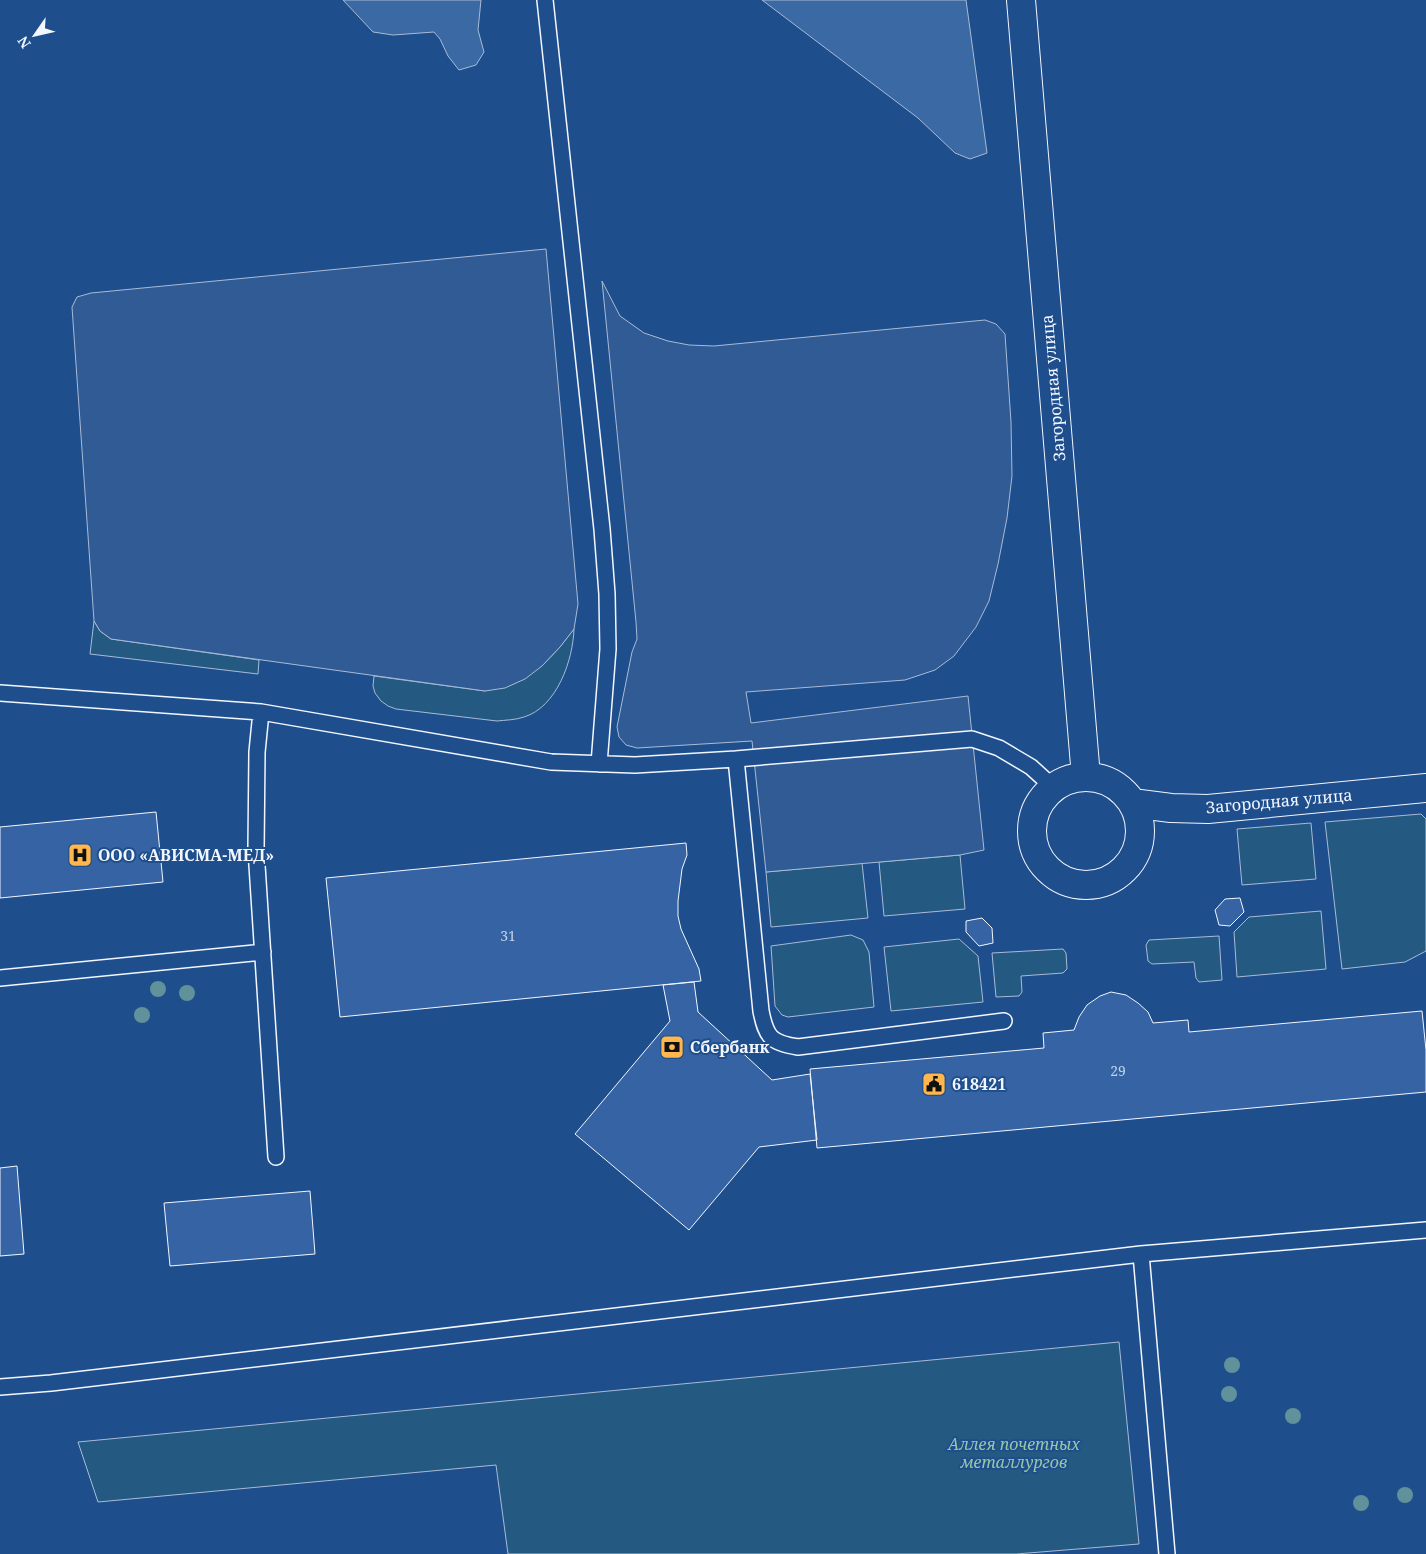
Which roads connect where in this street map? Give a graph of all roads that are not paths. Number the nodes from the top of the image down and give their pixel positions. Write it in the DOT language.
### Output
graph roads {
  1 [pos="545,0"];
  2 [pos="1021,0"];
  3 [pos="0,692"];
  4 [pos="261,712"];
  5 [pos="736,759"];
  6 [pos="599,764"];
  7 [pos="1086,777"];
  8 [pos="1054,787"];
  9 [pos="1426,788"];
  10 [pos="1132,803"];
  11 [pos="263,952"];
  12 [pos="0,978"];
  13 [pos="1004,1021"];
  14 [pos="276,1157"];
  15 [pos="1426,1230"];
  16 [pos="1141,1254"];
  17 [pos="0,1387"];
  18 [pos="1168,1554"];
  1 -- 6 [label="lane"];
  2 -- 7 [label="street, Загородная улица"];
  3 -- 4 [label="lane"];
  4 -- 6 [label="lane"];
  4 -- 11 [label="lane"];
  5 -- 6 [label="lane"];
  5 -- 8 [label="lane"];
  5 -- 13 [label="lane"];
  7 -- 8 [label="street"];
  7 -- 10 [label="street"];
  8 -- 10 [label="street"];
  9 -- 10 [label="street, Загородная улица"];
  11 -- 12 [label="lane"];
  11 -- 14 [label="lane"];
  15 -- 16 [label="lane"];
  16 -- 17 [label="lane"];
  16 -- 18 [label="lane"];
}
